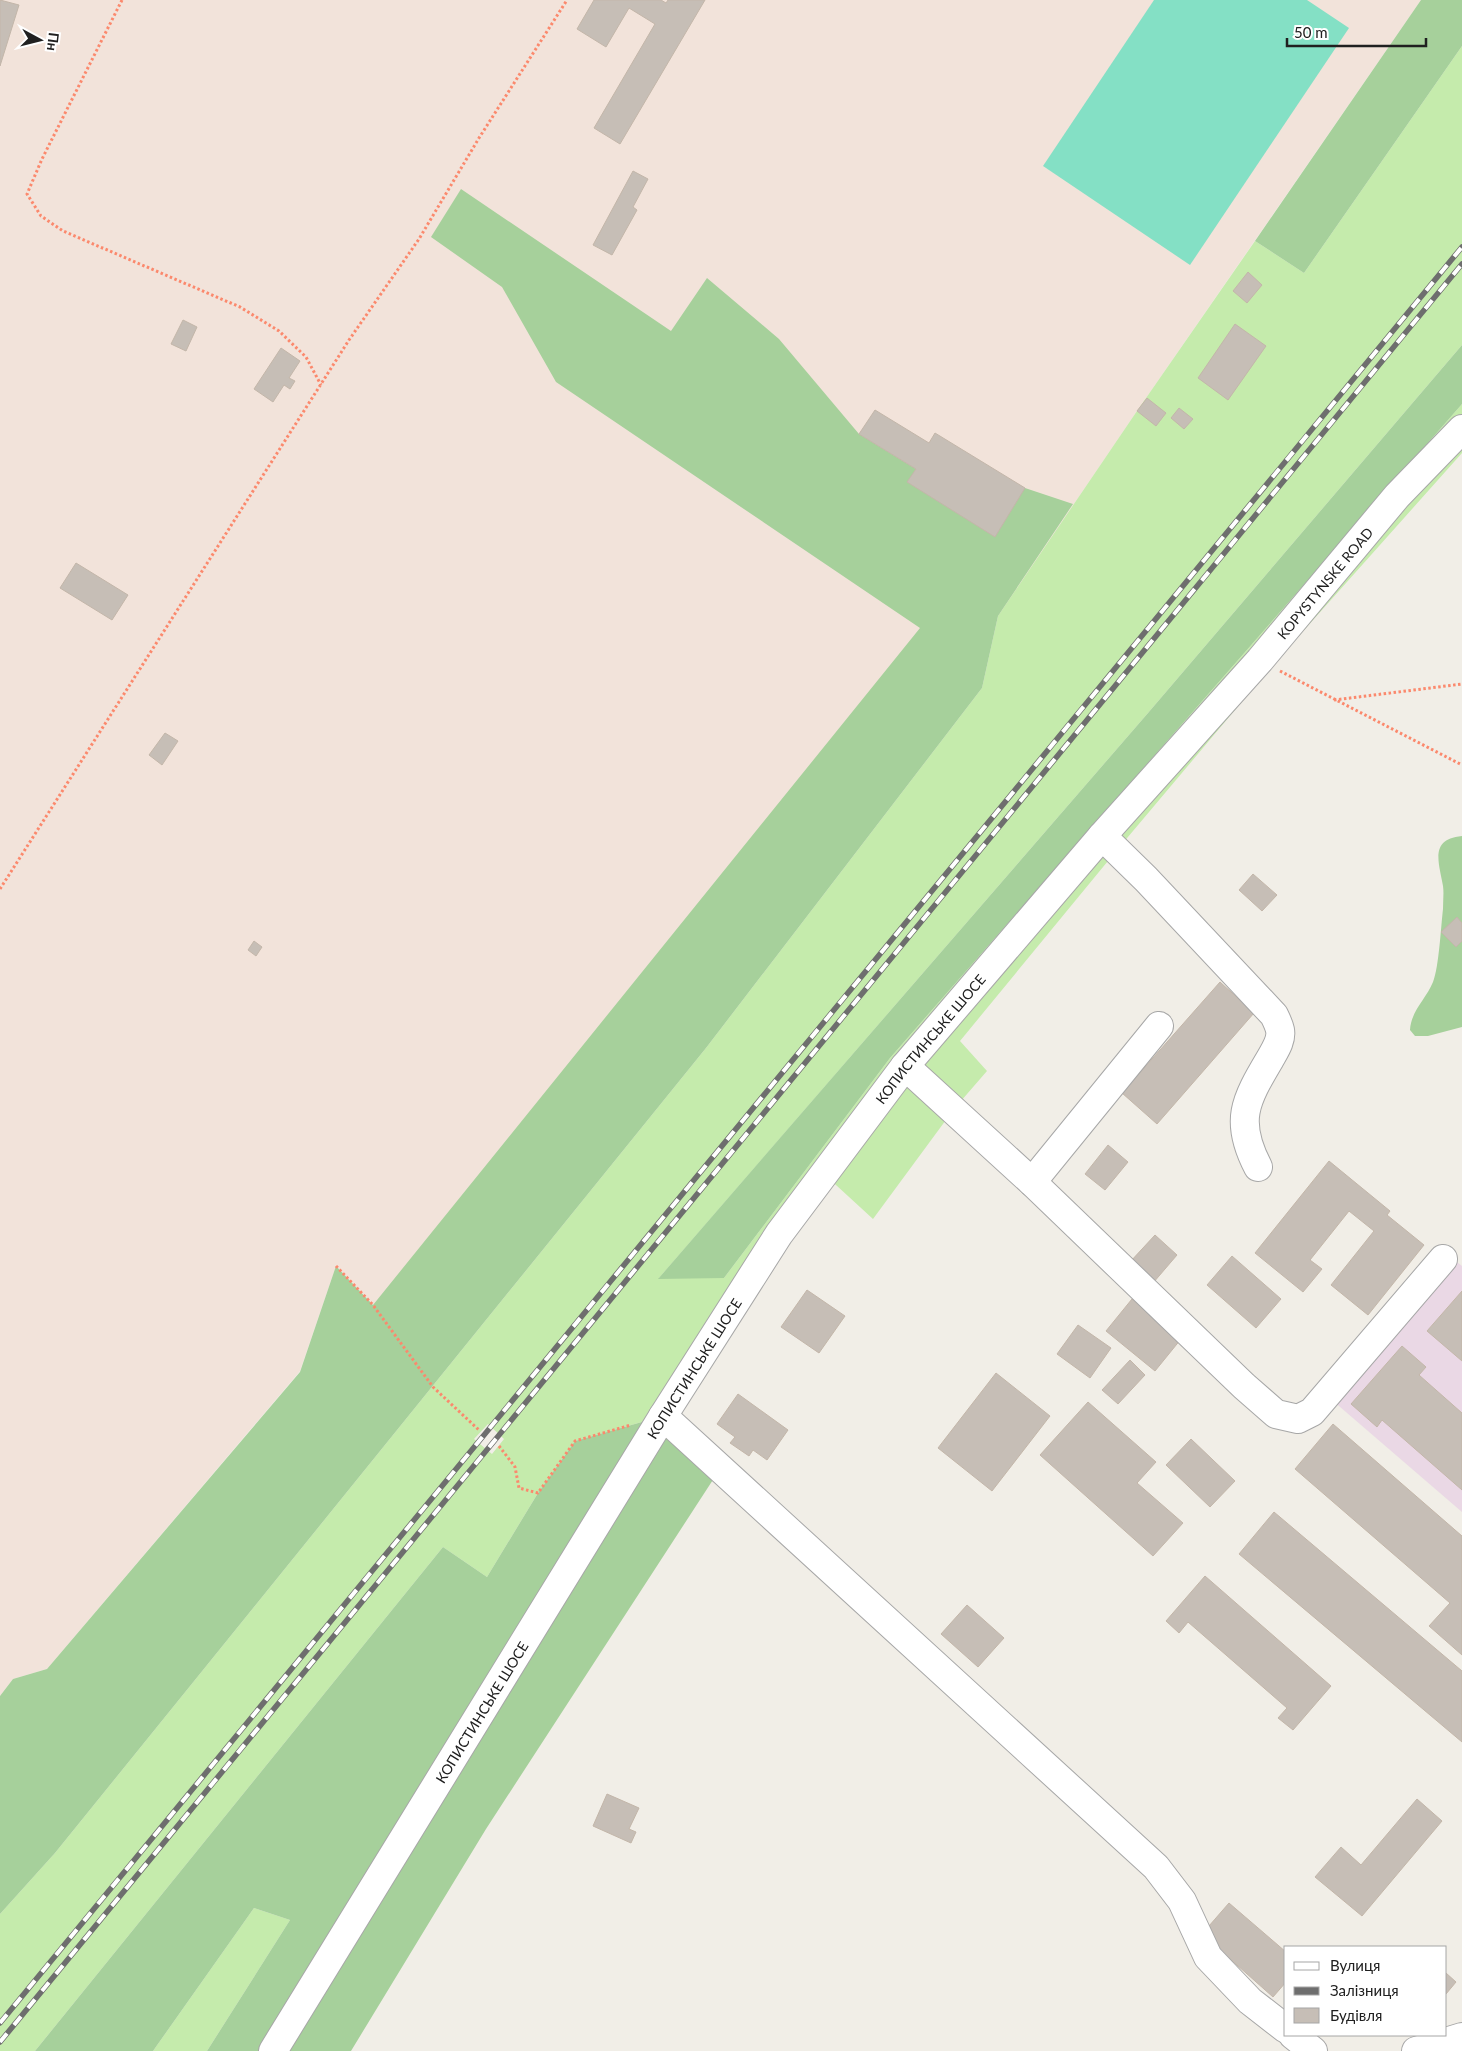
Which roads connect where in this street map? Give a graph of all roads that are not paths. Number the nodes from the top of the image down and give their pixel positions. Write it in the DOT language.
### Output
graph roads {
  1 [pos="1462,429"];
  2 [pos="1102,836"];
  3 [pos="1159,1026"];
  4 [pos="906,1066"];
  5 [pos="1258,1167"];
  6 [pos="1032,1182"];
  7 [pos="1443,1259"];
  8 [pos="663,1416"];
  9 [pos="1284,2027"];
  10 [pos="1293,2036"];
  11 [pos="1462,2037"];
  12 [pos="273,2051"];
  13 [pos="1313,2051"];
  14 [pos="1416,2051"];
  1 -- 2 [label="street, KOPYSTYNSKE ROAD"];
  2 -- 4 [label="street, КОПИСТИНСЬКЕ ШОСЕ"];
  2 -- 5 [label="street"];
  3 -- 6 [label="street"];
  4 -- 6 [label="street"];
  4 -- 8 [label="street, КОПИСТИНСЬКЕ ШОСЕ"];
  6 -- 7 [label="street"];
  8 -- 9 [label="street"];
  8 -- 12 [label="street, КОПИСТИНСЬКЕ ШОСЕ"];
  10 -- 13 [label="street"];
  11 -- 14 [label="street"];
}
